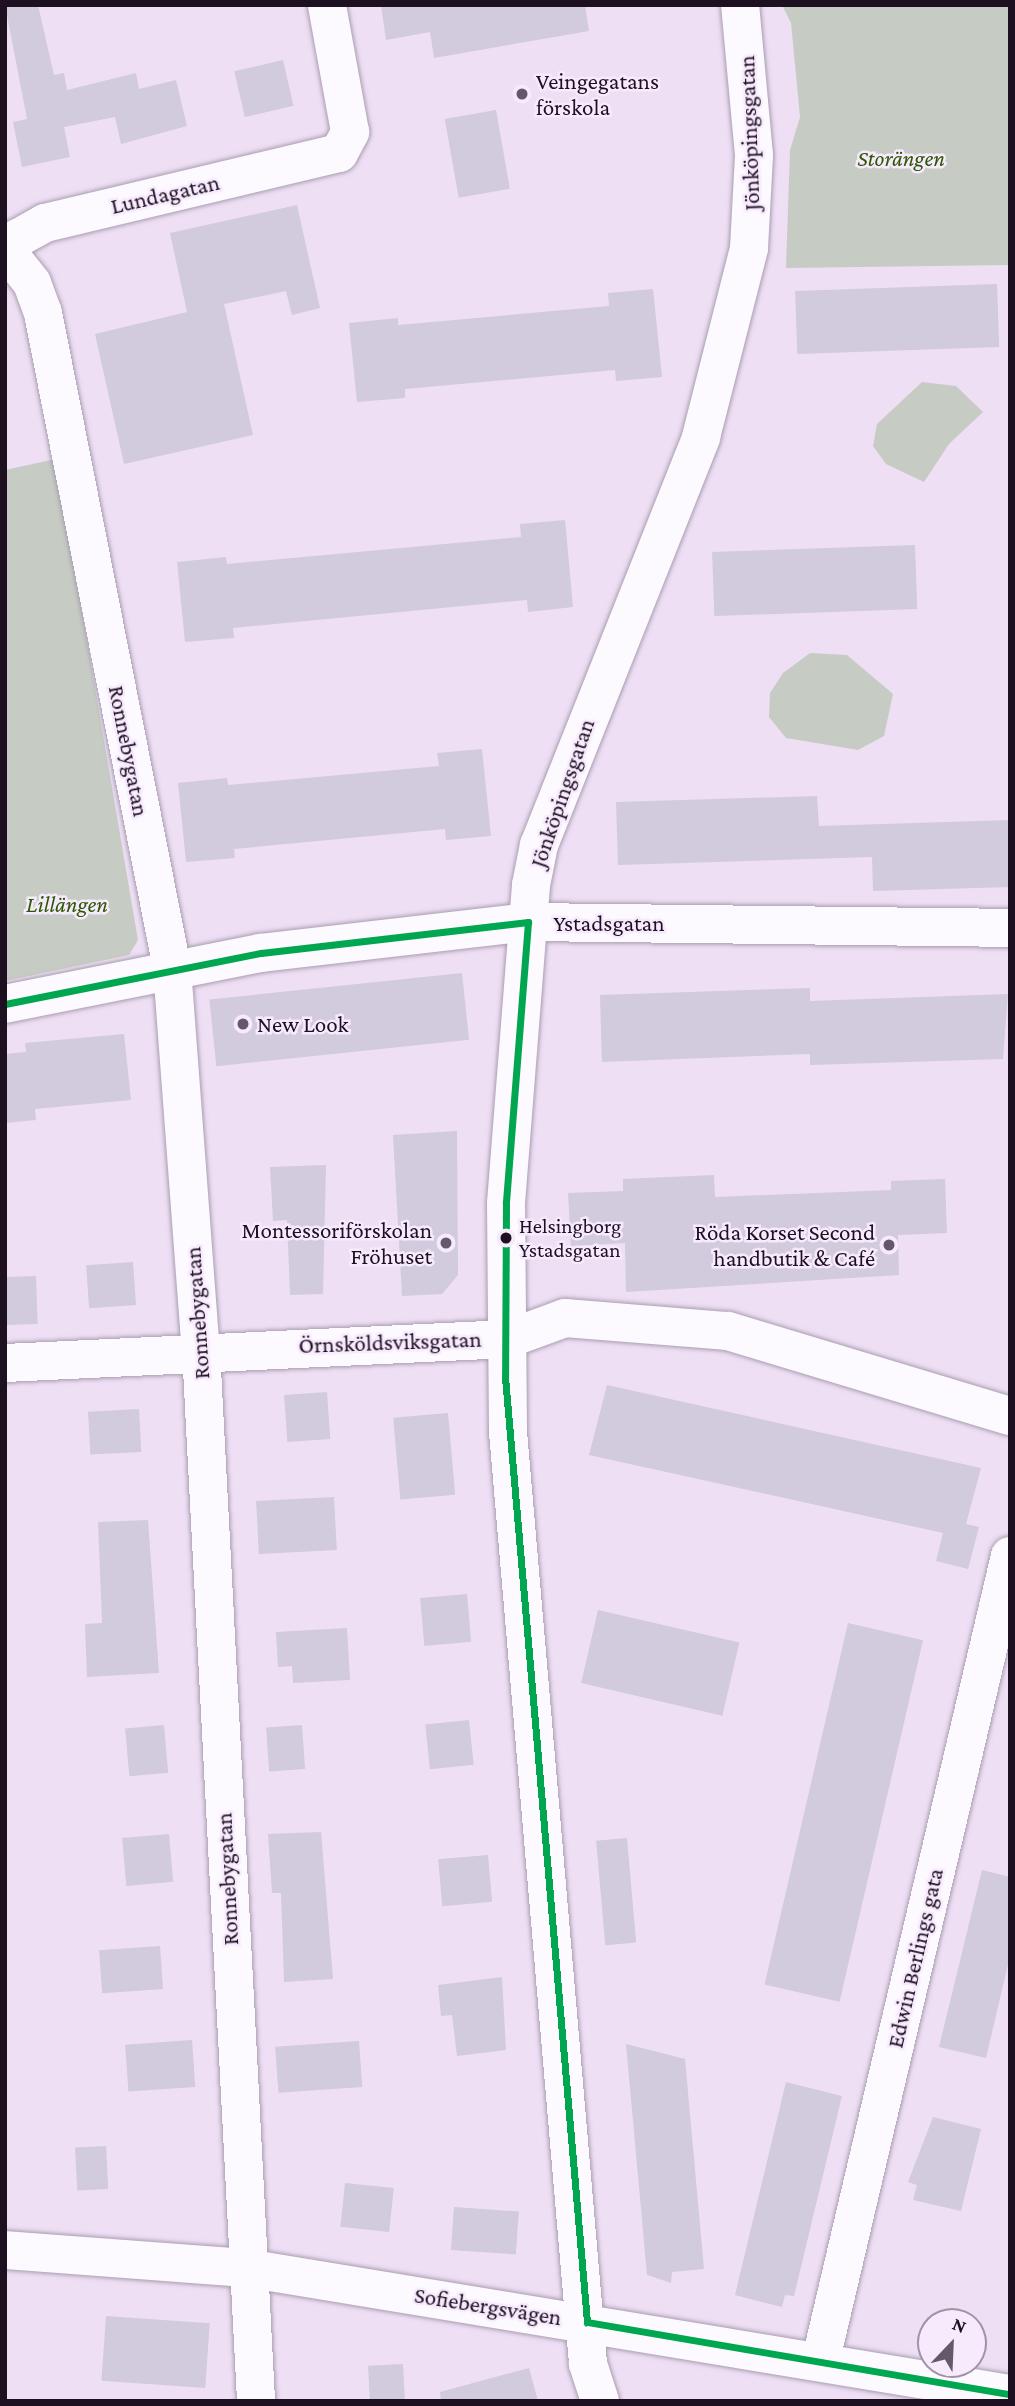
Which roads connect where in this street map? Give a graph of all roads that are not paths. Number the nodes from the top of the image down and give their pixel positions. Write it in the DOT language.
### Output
graph roads {
  1 [pos="327,5"];
  2 [pos="740,5"];
  3 [pos="6,253"];
  4 [pos="528,922"];
  5 [pos="1010,928"];
  6 [pos="172,968"];
  7 [pos="5,1004"];
  8 [pos="508,1339"];
  9 [pos="201,1350"];
  10 [pos="5,1363"];
  11 [pos="1010,1416"];
  12 [pos="1010,1556"];
  13 [pos="5,2250"];
  14 [pos="246,2268"];
  15 [pos="587,2322"];
  16 [pos="821,2359"];
  17 [pos="938,2390"];
  18 [pos="1010,2394"];
  19 [pos="256,2401"];
  20 [pos="600,2401"];
  1 -- 3 [label="street, Lundagatan"];
  2 -- 4 [label="street, Jönköpingsgatan"];
  3 -- 6 [label="street, Ronnebygatan"];
  4 -- 5 [label="street, Ystadsgatan"];
  4 -- 6 [label="street, Ystadsgatan"];
  4 -- 8 [label="street, Jönköpingsgatan"];
  6 -- 7 [label="street, Ystadsgatan"];
  6 -- 9 [label="street, Ronnebygatan"];
  8 -- 9 [label="street, Örnsköldsviksgatan"];
  8 -- 11 [label="street, Örnsköldsviksgatan"];
  8 -- 15 [label="street, Jönköpingsgatan"];
  9 -- 10 [label="street, Örnsköldsviksgatan"];
  9 -- 14 [label="street, Ronnebygatan"];
  12 -- 16 [label="street, Edwin Berlings gata"];
  13 -- 14 [label="street, Sofiebergsvägen"];
  14 -- 15 [label="street, Sofiebergsvägen"];
  14 -- 19 [label="street, Ronnebygatan"];
  15 -- 16 [label="street, Sofiebergsvägen"];
  15 -- 20 [label="street, Jönköpingsgatan"];
  16 -- 17 [label="street, Sofiebergsvägen"];
  17 -- 18 [label="street, Sofiebergsvägen"];
}
